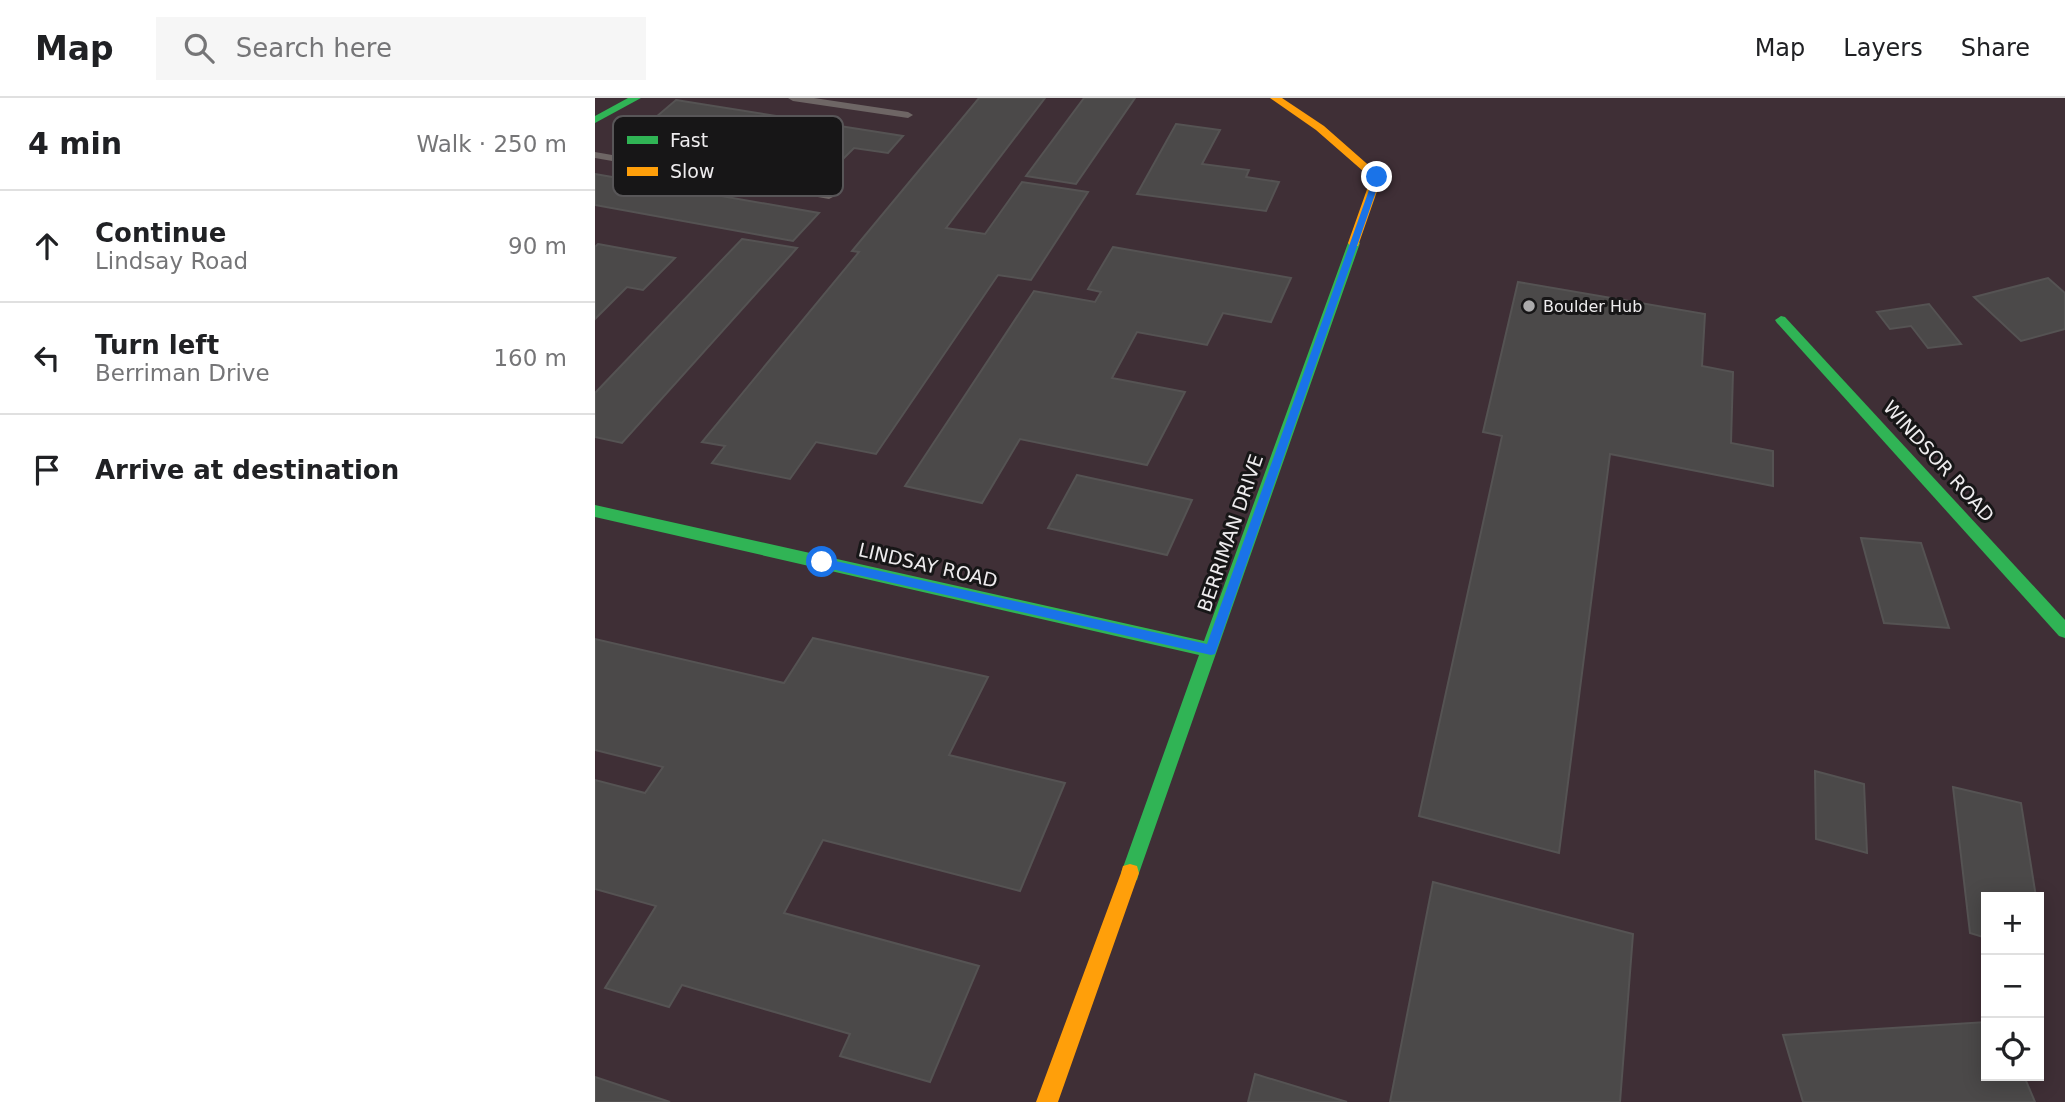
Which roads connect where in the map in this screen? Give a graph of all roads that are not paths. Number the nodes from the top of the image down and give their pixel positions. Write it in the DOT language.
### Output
graph roads {
  1 [pos="610,98"];
  2 [pos="636,98"];
  3 [pos="793,98"];
  4 [pos="1275,98"];
  5 [pos="595,106"];
  6 [pos="908,115"];
  7 [pos="595,120"];
  8 [pos="595,155"];
  9 [pos="613,158"];
  10 [pos="1781,320"];
  11 [pos="595,511"];
  12 [pos="2065,631"];
  13 [pos="1211,650"];
  14 [pos="1047,1102"];
  1 -- 5 [label="street"];
  2 -- 7 [label="street"];
  3 -- 6 [label="lane"];
  4 -- 13 [label="street, BERRIMAN DRIVE"];
  8 -- 9 [label="lane"];
  10 -- 12 [label="street, WINDSOR ROAD"];
  11 -- 13 [label="street, LINDSAY ROAD"];
  13 -- 14 [label="street, BERRIMAN DRIVE"];
}
